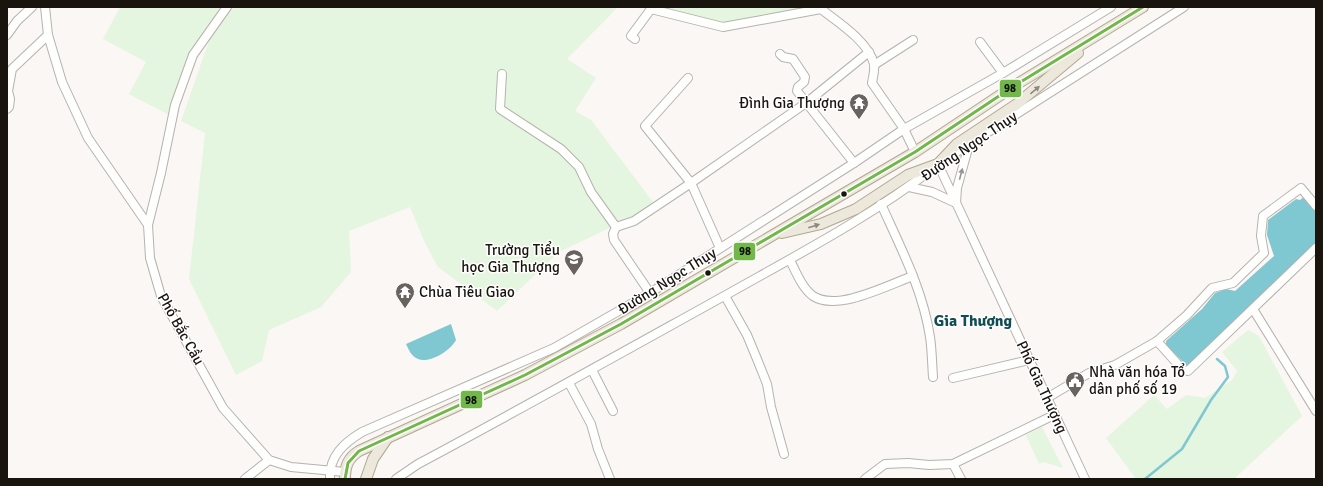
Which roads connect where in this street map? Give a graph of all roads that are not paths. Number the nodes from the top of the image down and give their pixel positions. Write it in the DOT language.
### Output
graph roads {
  1 [pos="32,7"];
  2 [pos="45,7"];
  3 [pos="227,7"];
  4 [pos="1111,7"];
  5 [pos="1143,7"];
  6 [pos="1184,7"];
  7 [pos="1101,34"];
  8 [pos="7,35"];
  9 [pos="48,35"];
  10 [pos="635,39"];
  11 [pos="912,40"];
  12 [pos="980,42"];
  13 [pos="869,52"];
  14 [pos="780,54"];
  15 [pos="874,65"];
  16 [pos="1003,73"];
  17 [pos="502,74"];
  18 [pos="688,78"];
  19 [pos="806,103"];
  20 [pos="7,109"];
  21 [pos="904,129"];
  22 [pos="969,145"];
  23 [pos="915,152"];
  24 [pos="854,163"];
  25 [pos="938,164"];
  26 [pos="691,183"];
  27 [pos="909,187"];
  28 [pos="956,203"];
  29 [pos="881,204"];
  30 [pos="1316,206"];
  31 [pos="148,225"];
  32 [pos="616,228"];
  33 [pos="776,234"];
  34 [pos="720,248"];
  35 [pos="1316,248"];
  36 [pos="790,260"];
  37 [pos="912,276"];
  38 [pos="650,293"];
  39 [pos="725,296"];
  40 [pos="1253,309"];
  41 [pos="1157,341"];
  42 [pos="1029,360"];
  43 [pos="592,370"];
  44 [pos="933,377"];
  45 [pos="953,378"];
  46 [pos="569,383"];
  47 [pos="1046,398"];
  48 [pos="1315,408"];
  49 [pos="613,411"];
  50 [pos="1054,415"];
  51 [pos="389,436"];
  52 [pos="784,454"];
  53 [pos="269,460"];
  54 [pos="953,464"];
  55 [pos="330,470"];
  56 [pos="345,475"];
  57 [pos="245,479"];
  58 [pos="330,479"];
  59 [pos="366,479"];
  60 [pos="396,479"];
  61 [pos="610,479"];
  62 [pos="865,479"];
  63 [pos="961,479"];
  64 [pos="1085,479"];
  1 -- 8 [label="street"];
  2 -- 9 [label="street, Phố Bắc Cầu"];
  3 -- 31 [label="street"];
  4 -- 16 [label="street, Đường Ngọc Thụy"];
  5 -- 7 [label="main road, Đường Ngọc Thụy"];
  6 -- 22 [label="street, Đường Ngọc Thụy"];
  7 -- 23 [label="main road, Đường Ngọc Thụy"];
  25 -- 7 [label="main road, one-way"];
  9 -- 20 [label="street"];
  9 -- 31 [label="street, Phố Bắc Cầu"];
  10 -- 13 [label="street"];
  11 -- 15 [label="street"];
  12 -- 16 [label="street"];
  13 -- 15 [label="street"];
  13 -- 19 [label="street"];
  14 -- 19 [label="street"];
  15 -- 21 [label="street"];
  16 -- 21 [label="street, Đường Ngọc Thụy"];
  17 -- 32 [label="street"];
  18 -- 26 [label="street"];
  19 -- 24 [label="street"];
  19 -- 26 [label="street"];
  21 -- 23 [label="street"];
  21 -- 24 [label="street, Đường Ngọc Thụy"];
  22 -- 25 [label="street, Đường Ngọc Thụy"];
  28 -- 22 [label="street, one-way"];
  23 -- 33 [label="main road, Đường Ngọc Thụy"];
  24 -- 34 [label="street, Đường Ngọc Thụy"];
  25 -- 27 [label="street, Đường Ngọc Thụy"];
  25 -- 28 [label="street, Phố Gia Thượng"];
  33 -- 25 [label="main road, one-way"];
  26 -- 32 [label="street"];
  26 -- 34 [label="street"];
  27 -- 28 [label="street"];
  27 -- 29 [label="street, Đường Ngọc Thụy"];
  28 -- 42 [label="street, Phố Gia Thượng"];
  29 -- 36 [label="street, Đường Ngọc Thụy"];
  29 -- 37 [label="street"];
  30 -- 41 [label="street"];
  31 -- 53 [label="street, Phố Bắc Cầu"];
  32 -- 38 [label="street"];
  33 -- 51 [label="main road, Đường Ngọc Thụy"];
  34 -- 38 [label="street, Đường Ngọc Thụy"];
  35 -- 40 [label="street"];
  36 -- 37 [label="street"];
  36 -- 39 [label="street, Đường Ngọc Thụy"];
  37 -- 44 [label="street"];
  38 -- 55 [label="street, Đường Ngọc Thụy"];
  39 -- 43 [label="street, Đường Ngọc Thụy"];
  39 -- 52 [label="street"];
  40 -- 41 [label="street"];
  40 -- 48 [label="street"];
  41 -- 47 [label="street"];
  42 -- 45 [label="street"];
  42 -- 47 [label="street, Phố Gia Thượng"];
  43 -- 46 [label="street, Đường Ngọc Thụy"];
  43 -- 49 [label="street"];
  46 -- 60 [label="street, Đường Ngọc Thụy"];
  46 -- 61 [label="street"];
  47 -- 50 [label="street, Phố Gia Thượng"];
  50 -- 54 [label="street"];
  50 -- 64 [label="street, Phố Gia Thượng"];
  51 -- 56 [label="main road, Đường Ngọc Thụy"];
  51 -- 59 [label="main road"];
  53 -- 55 [label="street"];
  53 -- 57 [label="street"];
  54 -- 62 [label="street"];
  54 -- 63 [label="street"];
  55 -- 56 [label="street"];
  55 -- 58 [label="street, Đường Ngọc Thụy"];
}
